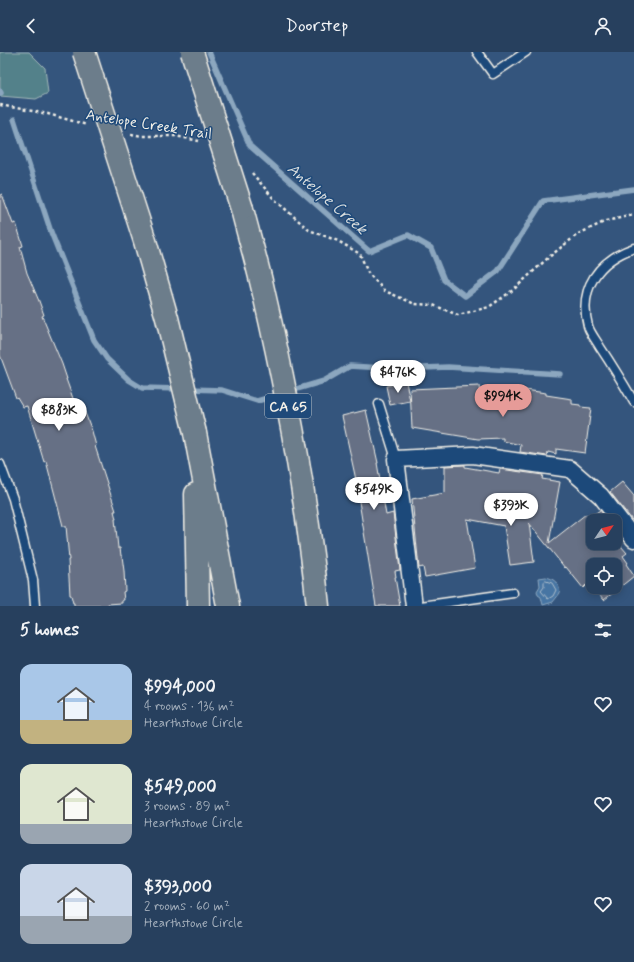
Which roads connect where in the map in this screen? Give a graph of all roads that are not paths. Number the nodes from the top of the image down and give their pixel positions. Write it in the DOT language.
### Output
graph roads {
  1 [pos="84,52"];
  2 [pos="192,52"];
  3 [pos="477,52"];
  4 [pos="526,52"];
  5 [pos="634,248"];
  6 [pos="634,402"];
  7 [pos="379,404"];
  8 [pos="195,433"];
  9 [pos="396,459"];
  10 [pos="0,464"];
  11 [pos="634,539"];
  12 [pos="513,593"];
  13 [pos="35,606"];
  14 [pos="198,606"];
  15 [pos="228,606"];
  16 [pos="318,606"];
  17 [pos="414,606"];
  18 [pos="421,606"];
  1 -- 8 [label="highway, bridge"];
  2 -- 16 [label="highway, CA 65, bridge"];
  3 -- 4 [label="lane"];
  5 -- 6 [label="lane"];
  7 -- 9 [label="lane"];
  8 -- 14 [label="highway"];
  8 -- 15 [label="highway"];
  9 -- 11 [label="street"];
  9 -- 17 [label="street"];
  10 -- 13 [label="lane"];
  12 -- 18 [label="lane"];
}
